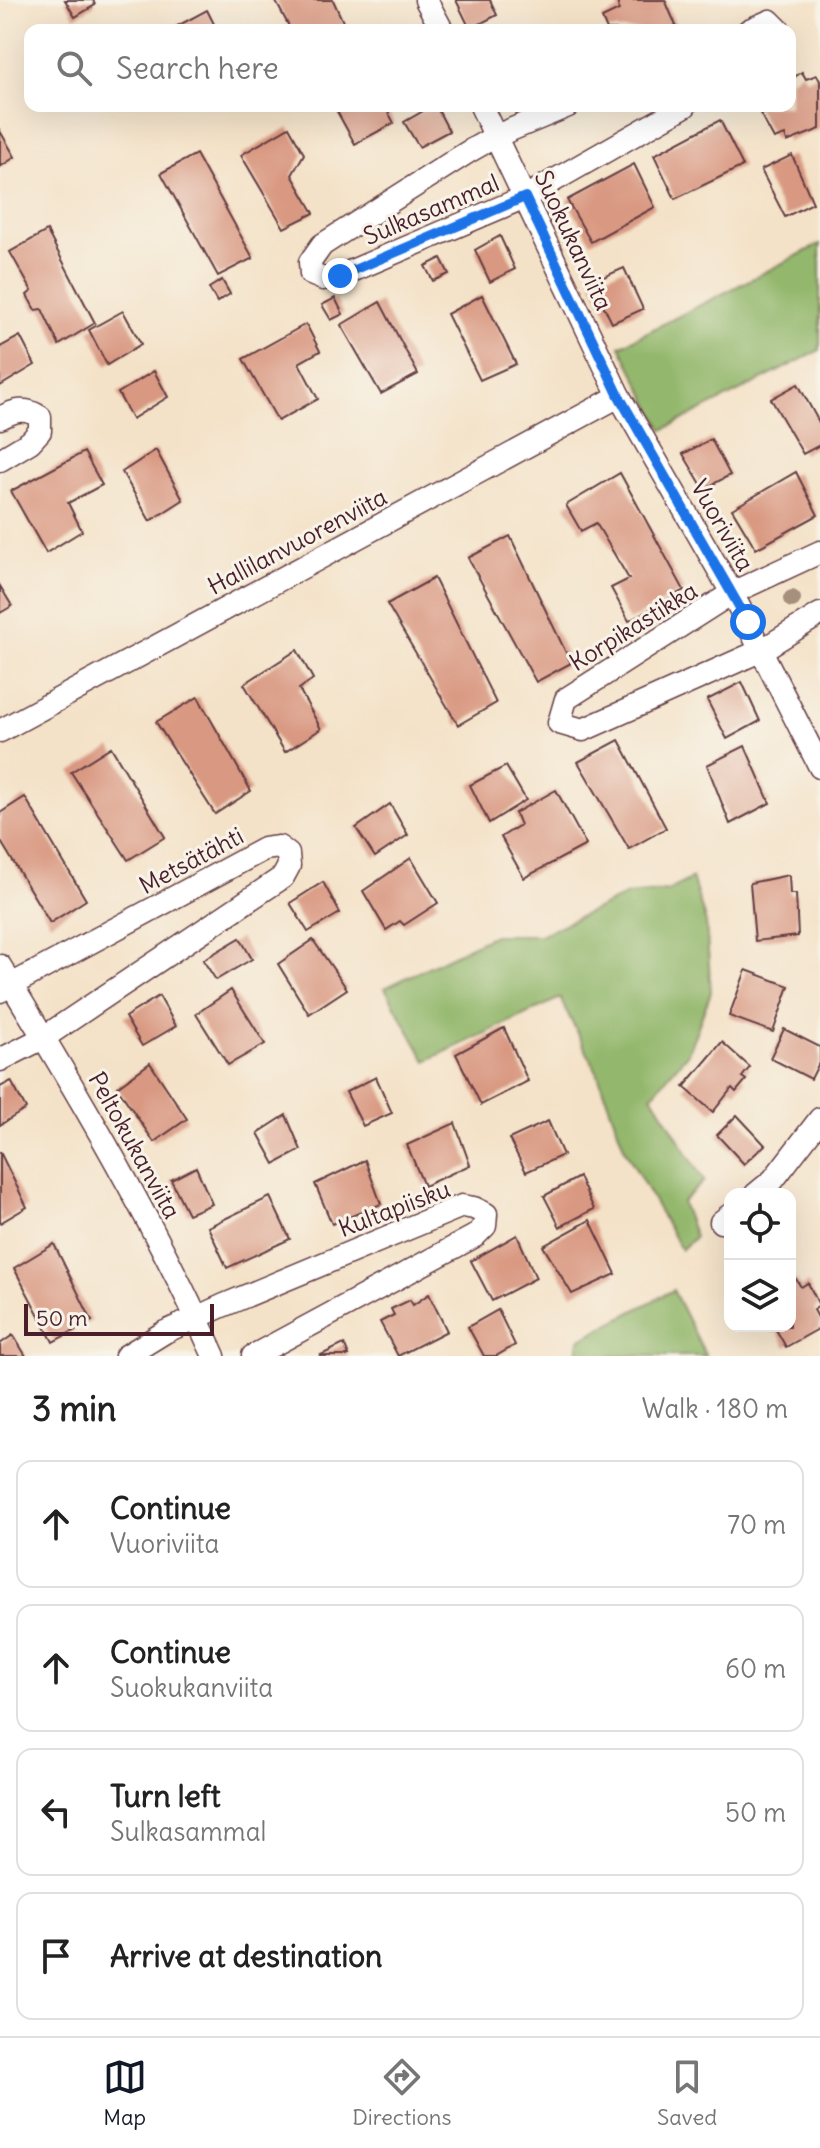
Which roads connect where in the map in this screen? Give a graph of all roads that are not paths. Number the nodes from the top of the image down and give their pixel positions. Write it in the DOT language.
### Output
graph roads {
  1 [pos="426,0"];
  2 [pos="439,24"];
  3 [pos="484,112"];
  4 [pos="554,112"];
  5 [pos="674,112"];
  6 [pos="496,136"];
  7 [pos="525,197"];
  8 [pos="619,396"];
  9 [pos="0,418"];
  10 [pos="0,460"];
  11 [pos="820,552"];
  12 [pos="732,593"];
  13 [pos="820,614"];
  14 [pos="762,650"];
  15 [pos="0,731"];
  16 [pos="820,767"];
  17 [pos="4,981"];
  18 [pos="43,1038"];
  19 [pos="0,1060"];
  20 [pos="820,1119"];
  21 [pos="763,1188"];
  22 [pos="197,1317"];
  23 [pos="126,1356"];
  24 [pos="214,1356"];
  25 [pos="253,1356"];
  1 -- 2 [label="street"];
  3 -- 6 [label="street, Suokukanviita"];
  4 -- 6 [label="street"];
  5 -- 7 [label="street"];
  6 -- 7 [label="street, Suokukanviita"];
  6 -- 7 [label="street, Sulkasammal"];
  7 -- 8 [label="street, Suokukanviita"];
  8 -- 12 [label="street, Vuoriviita"];
  8 -- 15 [label="street, Hallilanvuorenviita"];
  9 -- 10 [label="street"];
  11 -- 12 [label="street"];
  12 -- 14 [label="street, Vuoriviita"];
  12 -- 14 [label="street, Korpikastikka"];
  13 -- 14 [label="street"];
  14 -- 16 [label="street, Vuoriviita"];
  17 -- 18 [label="street, Peltokukanviita"];
  17 -- 18 [label="street, Metsätähti"];
  18 -- 19 [label="street"];
  18 -- 22 [label="street, Peltokukanviita"];
  20 -- 21 [label="street"];
  22 -- 23 [label="street"];
  22 -- 24 [label="street, Peltokukanviita"];
  22 -- 25 [label="street, Kultapiisku"];
}
